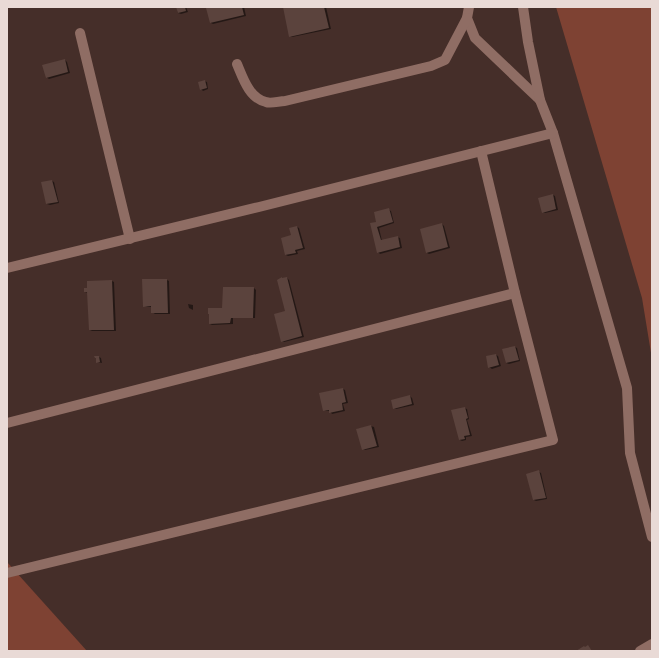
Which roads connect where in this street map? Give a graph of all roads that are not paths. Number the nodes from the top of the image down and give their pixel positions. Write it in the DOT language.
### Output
graph roads {
  1 [pos="468,7"];
  2 [pos="523,7"];
  3 [pos="467,18"];
  4 [pos="80,33"];
  5 [pos="237,64"];
  6 [pos="540,100"];
  7 [pos="553,133"];
  8 [pos="481,151"];
  9 [pos="130,239"];
  10 [pos="7,268"];
  11 [pos="515,293"];
  12 [pos="7,423"];
  13 [pos="652,537"];
  14 [pos="7,572"];
  15 [pos="652,644"];
  16 [pos="640,651"];
  1 -- 3 [label="street"];
  2 -- 6 [label="street"];
  3 -- 5 [label="street"];
  3 -- 6 [label="street"];
  4 -- 9 [label="street"];
  6 -- 7 [label="street"];
  7 -- 8 [label="street"];
  7 -- 13 [label="street"];
  8 -- 9 [label="street"];
  8 -- 11 [label="street"];
  9 -- 10 [label="street"];
  11 -- 12 [label="street"];
  11 -- 14 [label="street"];
  15 -- 16 [label="street"];
}
